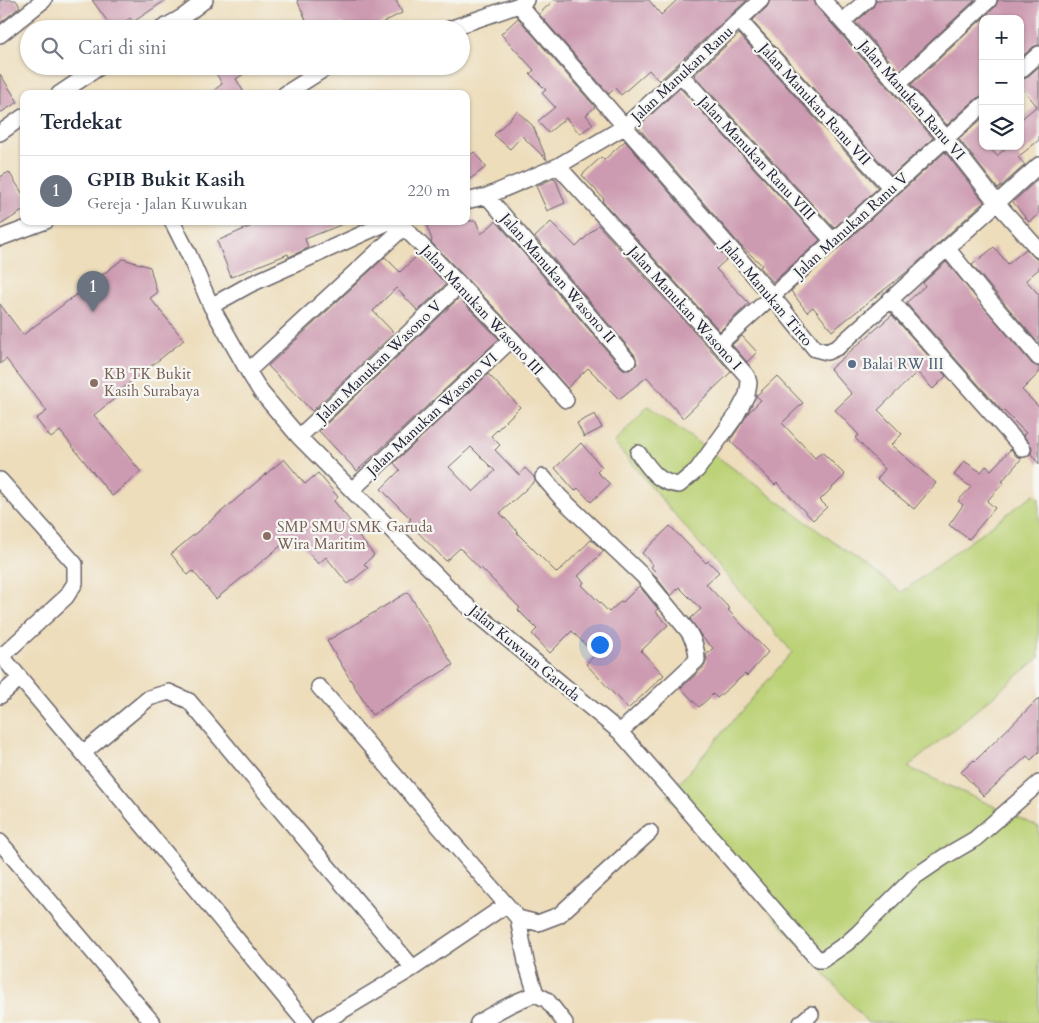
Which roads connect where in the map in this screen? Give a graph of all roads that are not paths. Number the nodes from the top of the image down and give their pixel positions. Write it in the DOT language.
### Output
graph roads {
  1 [pos="44,0"];
  2 [pos="205,0"];
  3 [pos="761,0"];
  4 [pos="823,0"];
  5 [pos="868,0"];
  6 [pos="990,0"];
  7 [pos="523,3"];
  8 [pos="177,20"];
  9 [pos="739,20"];
  10 [pos="843,21"];
  11 [pos="470,22"];
  12 [pos="0,35"];
  13 [pos="1039,54"];
  14 [pos="1024,67"];
  15 [pos="87,75"];
  16 [pos="316,75"];
  17 [pos="681,75"];
  18 [pos="898,84"];
  19 [pos="64,90"];
  20 [pos="292,90"];
  21 [pos="979,109"];
  22 [pos="20,119"];
  23 [pos="624,127"];
  24 [pos="0,132"];
  25 [pos="946,138"];
  26 [pos="1039,165"];
  27 [pos="558,166"];
  28 [pos="891,188"];
  29 [pos="487,196"];
  30 [pos="470,200"];
  31 [pos="998,203"];
  32 [pos="35,225"];
  33 [pos="174,225"];
  34 [pos="393,225"];
  35 [pos="396,225"];
  36 [pos="400,225"];
  37 [pos="0,238"];
  38 [pos="833,241"];
  39 [pos="947,248"];
  40 [pos="1039,250"];
  41 [pos="459,285"];
  42 [pos="772,296"];
  43 [pos="890,299"];
  44 [pos="211,306"];
  45 [pos="512,339"];
  46 [pos="718,344"];
  47 [pos="1039,358"];
  48 [pos="628,360"];
  49 [pos="248,371"];
  50 [pos="566,400"];
  51 [pos="299,437"];
  52 [pos="1023,448"];
  53 [pos="638,453"];
  54 [pos="543,477"];
  55 [pos="0,480"];
  56 [pos="352,490"];
  57 [pos="1,655"];
  58 [pos="20,678"];
  59 [pos="319,687"];
  60 [pos="0,696"];
  61 [pos="620,732"];
  62 [pos="83,753"];
  63 [pos="1039,783"];
  64 [pos="650,832"];
  65 [pos="0,842"];
  66 [pos="506,906"];
  67 [pos="518,918"];
  68 [pos="413,968"];
  69 [pos="536,994"];
  70 [pos="153,1023"];
  71 [pos="306,1023"];
  72 [pos="322,1023"];
  73 [pos="478,1023"];
  74 [pos="565,1023"];
  1 -- 12 [label="street"];
  2 -- 8 [label="street"];
  3 -- 9 [label="street, Jalan Manukan Ranu"];
  4 -- 10 [label="street, Jalan Manukan Ranu VI"];
  5 -- 10 [label="street"];
  6 -- 18 [label="street"];
  7 -- 11 [label="street"];
  7 -- 23 [label="street, Jalan Manukan Tirto"];
  9 -- 17 [label="street, Jalan Manukan Ranu"];
  9 -- 28 [label="street, Jalan Manukan Ranu VII"];
  10 -- 18 [label="street, Jalan Manukan Ranu VI"];
  13 -- 14 [label="street"];
  15 -- 19 [label="street"];
  16 -- 20 [label="street"];
  17 -- 23 [label="street, Jalan Manukan Ranu"];
  17 -- 38 [label="street, Jalan Manukan Ranu VIII"];
  18 -- 25 [label="street, Jalan Manukan Ranu VI"];
  21 -- 25 [label="street, Jalan Manukan Ranu V"];
  22 -- 24 [label="street"];
  23 -- 27 [label="street, Jalan Manukan Ranu"];
  23 -- 42 [label="street, Jalan Manukan Tirto"];
  25 -- 28 [label="street, Jalan Manukan Ranu V"];
  25 -- 31 [label="street, Jalan Manukan Ranu VI"];
  26 -- 31 [label="street, Jalan Manukan Tirto"];
  27 -- 29 [label="street, Jalan Manukan Ranu"];
  27 -- 46 [label="street, Jalan Manukan Wasono I"];
  28 -- 38 [label="street, Jalan Manukan Ranu V"];
  29 -- 30 [label="street, Jalan Manukan Ranu"];
  29 -- 48 [label="street, Jalan Manukan Wasono II"];
  31 -- 39 [label="street, Jalan Manukan Tirto"];
  31 -- 40 [label="street, Jalan Manukan Ranu VI"];
  32 -- 37 [label="street"];
  33 -- 44 [label="street, Jalan Kuwuan Garuda"];
  34 -- 44 [label="street"];
  35 -- 49 [label="street"];
  36 -- 41 [label="street, Jalan Manukan Wasono III"];
  38 -- 42 [label="street, Jalan Manukan Ranu V"];
  39 -- 43 [label="street, Jalan Manukan Tirto"];
  39 -- 47 [label="street"];
  41 -- 45 [label="street, Jalan Manukan Wasono III"];
  41 -- 51 [label="street, Jalan Manukan Wasono V"];
  42 -- 43 [label="street, Jalan Manukan Tirto"];
  42 -- 46 [label="street, Jalan Manukan Ranu V"];
  43 -- 52 [label="street"];
  44 -- 49 [label="street, Jalan Kuwuan Garuda"];
  45 -- 50 [label="street, Jalan Manukan Wasono III"];
  45 -- 56 [label="street, Jalan Manukan Wasono VI"];
  46 -- 53 [label="street, Jalan Manukan Wasono I"];
  49 -- 51 [label="street, Jalan Kuwuan Garuda"];
  51 -- 56 [label="street, Jalan Kuwuan Garuda"];
  54 -- 61 [label="street"];
  55 -- 57 [label="street"];
  56 -- 61 [label="street, Jalan Kuwuan Garuda"];
  57 -- 58 [label="street"];
  58 -- 60 [label="street"];
  58 -- 62 [label="street"];
  59 -- 66 [label="street"];
  61 -- 63 [label="street, Jalan Kuwuan Garuda"];
  62 -- 68 [label="street"];
  62 -- 71 [label="street"];
  64 -- 67 [label="street"];
  65 -- 70 [label="street"];
  66 -- 67 [label="street"];
  66 -- 68 [label="street"];
  67 -- 69 [label="street"];
  68 -- 72 [label="street"];
  69 -- 73 [label="street"];
  69 -- 74 [label="street"];
}
